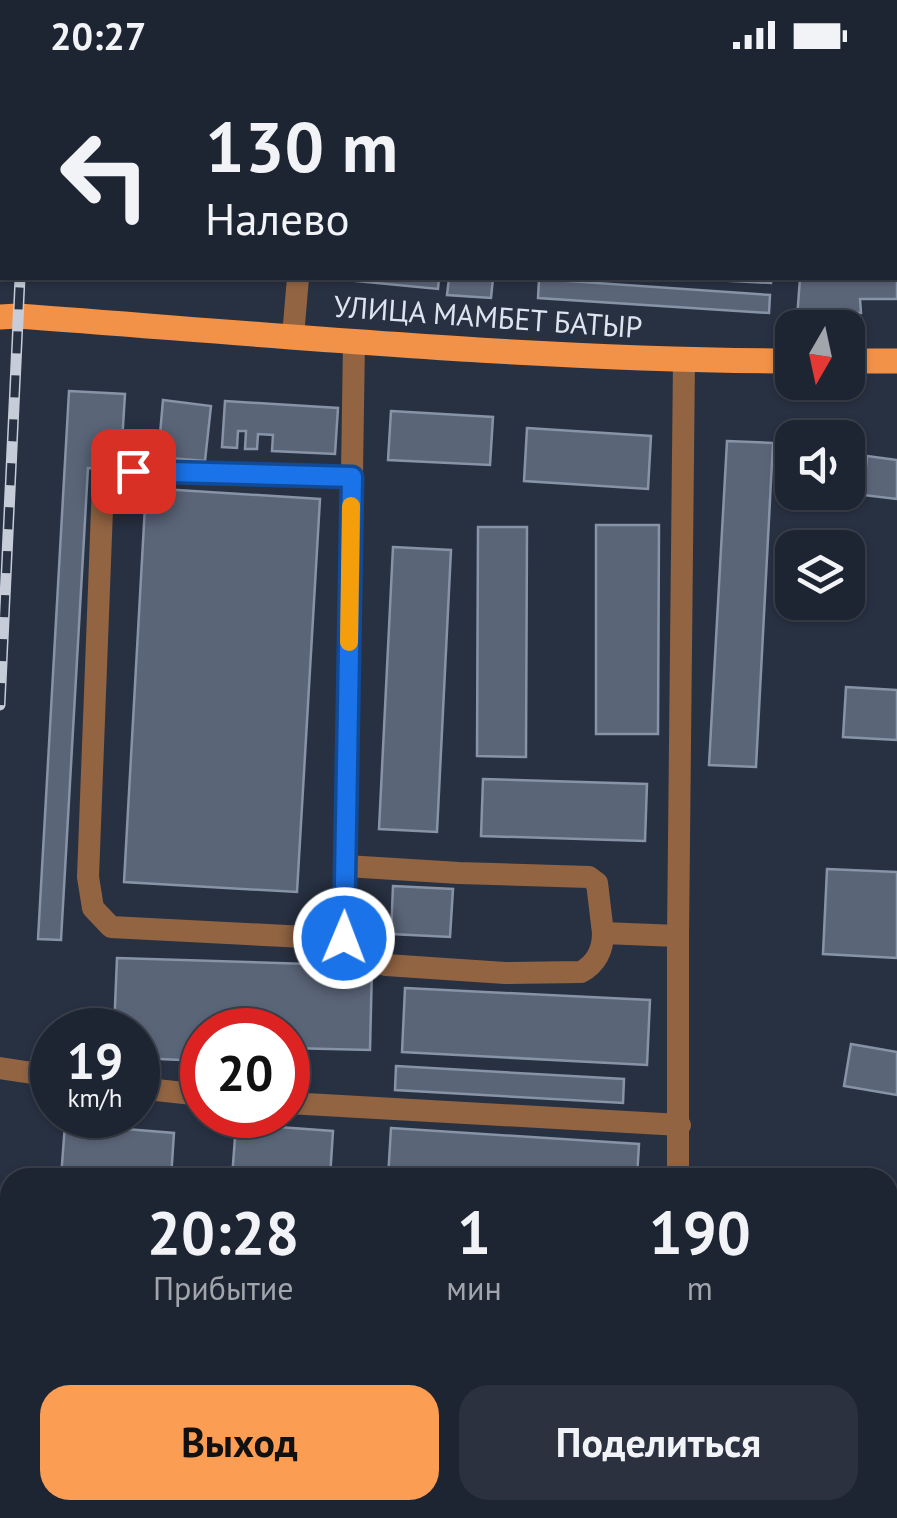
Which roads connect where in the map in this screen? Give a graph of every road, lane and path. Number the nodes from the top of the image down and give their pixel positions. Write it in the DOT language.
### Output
graph roads {
  1 [pos="298,280"];
  2 [pos="0,317"];
  3 [pos="293,336"];
  4 [pos="354,341"];
  5 [pos="684,360"];
  6 [pos="775,360"];
  7 [pos="865,361"];
  8 [pos="897,361"];
  9 [pos="352,477"];
  10 [pos="346,866"];
  11 [pos="603,933"];
  12 [pos="678,936"];
  13 [pos="344,938"];
  14 [pos="0,1068"];
  15 [pos="30,1073"];
  16 [pos="310,1104"];
  17 [pos="680,1125"];
  18 [pos="678,1168"];
  1 -- 3 [label="street"];
  2 -- 3 [label="main road, УЛИЦА МАМБЕТ БАТЫР"];
  3 -- 4 [label="main road, УЛИЦА МАМБЕТ БАТЫР"];
  4 -- 5 [label="main road, УЛИЦА МАМБЕТ БАТЫР"];
  4 -- 9 [label="street"];
  5 -- 6 [label="main road, УЛИЦА МАМБЕТ БАТЫР"];
  5 -- 12 [label="street"];
  7 -- 8 [label="main road"];
  9 -- 10 [label="street"];
  9 -- 13 [label="street"];
  10 -- 11 [label="street"];
  10 -- 13 [label="street"];
  11 -- 12 [label="street"];
  11 -- 13 [label="street"];
  12 -- 17 [label="street"];
  14 -- 15 [label="street"];
  16 -- 17 [label="street"];
  17 -- 18 [label="street"];
}
